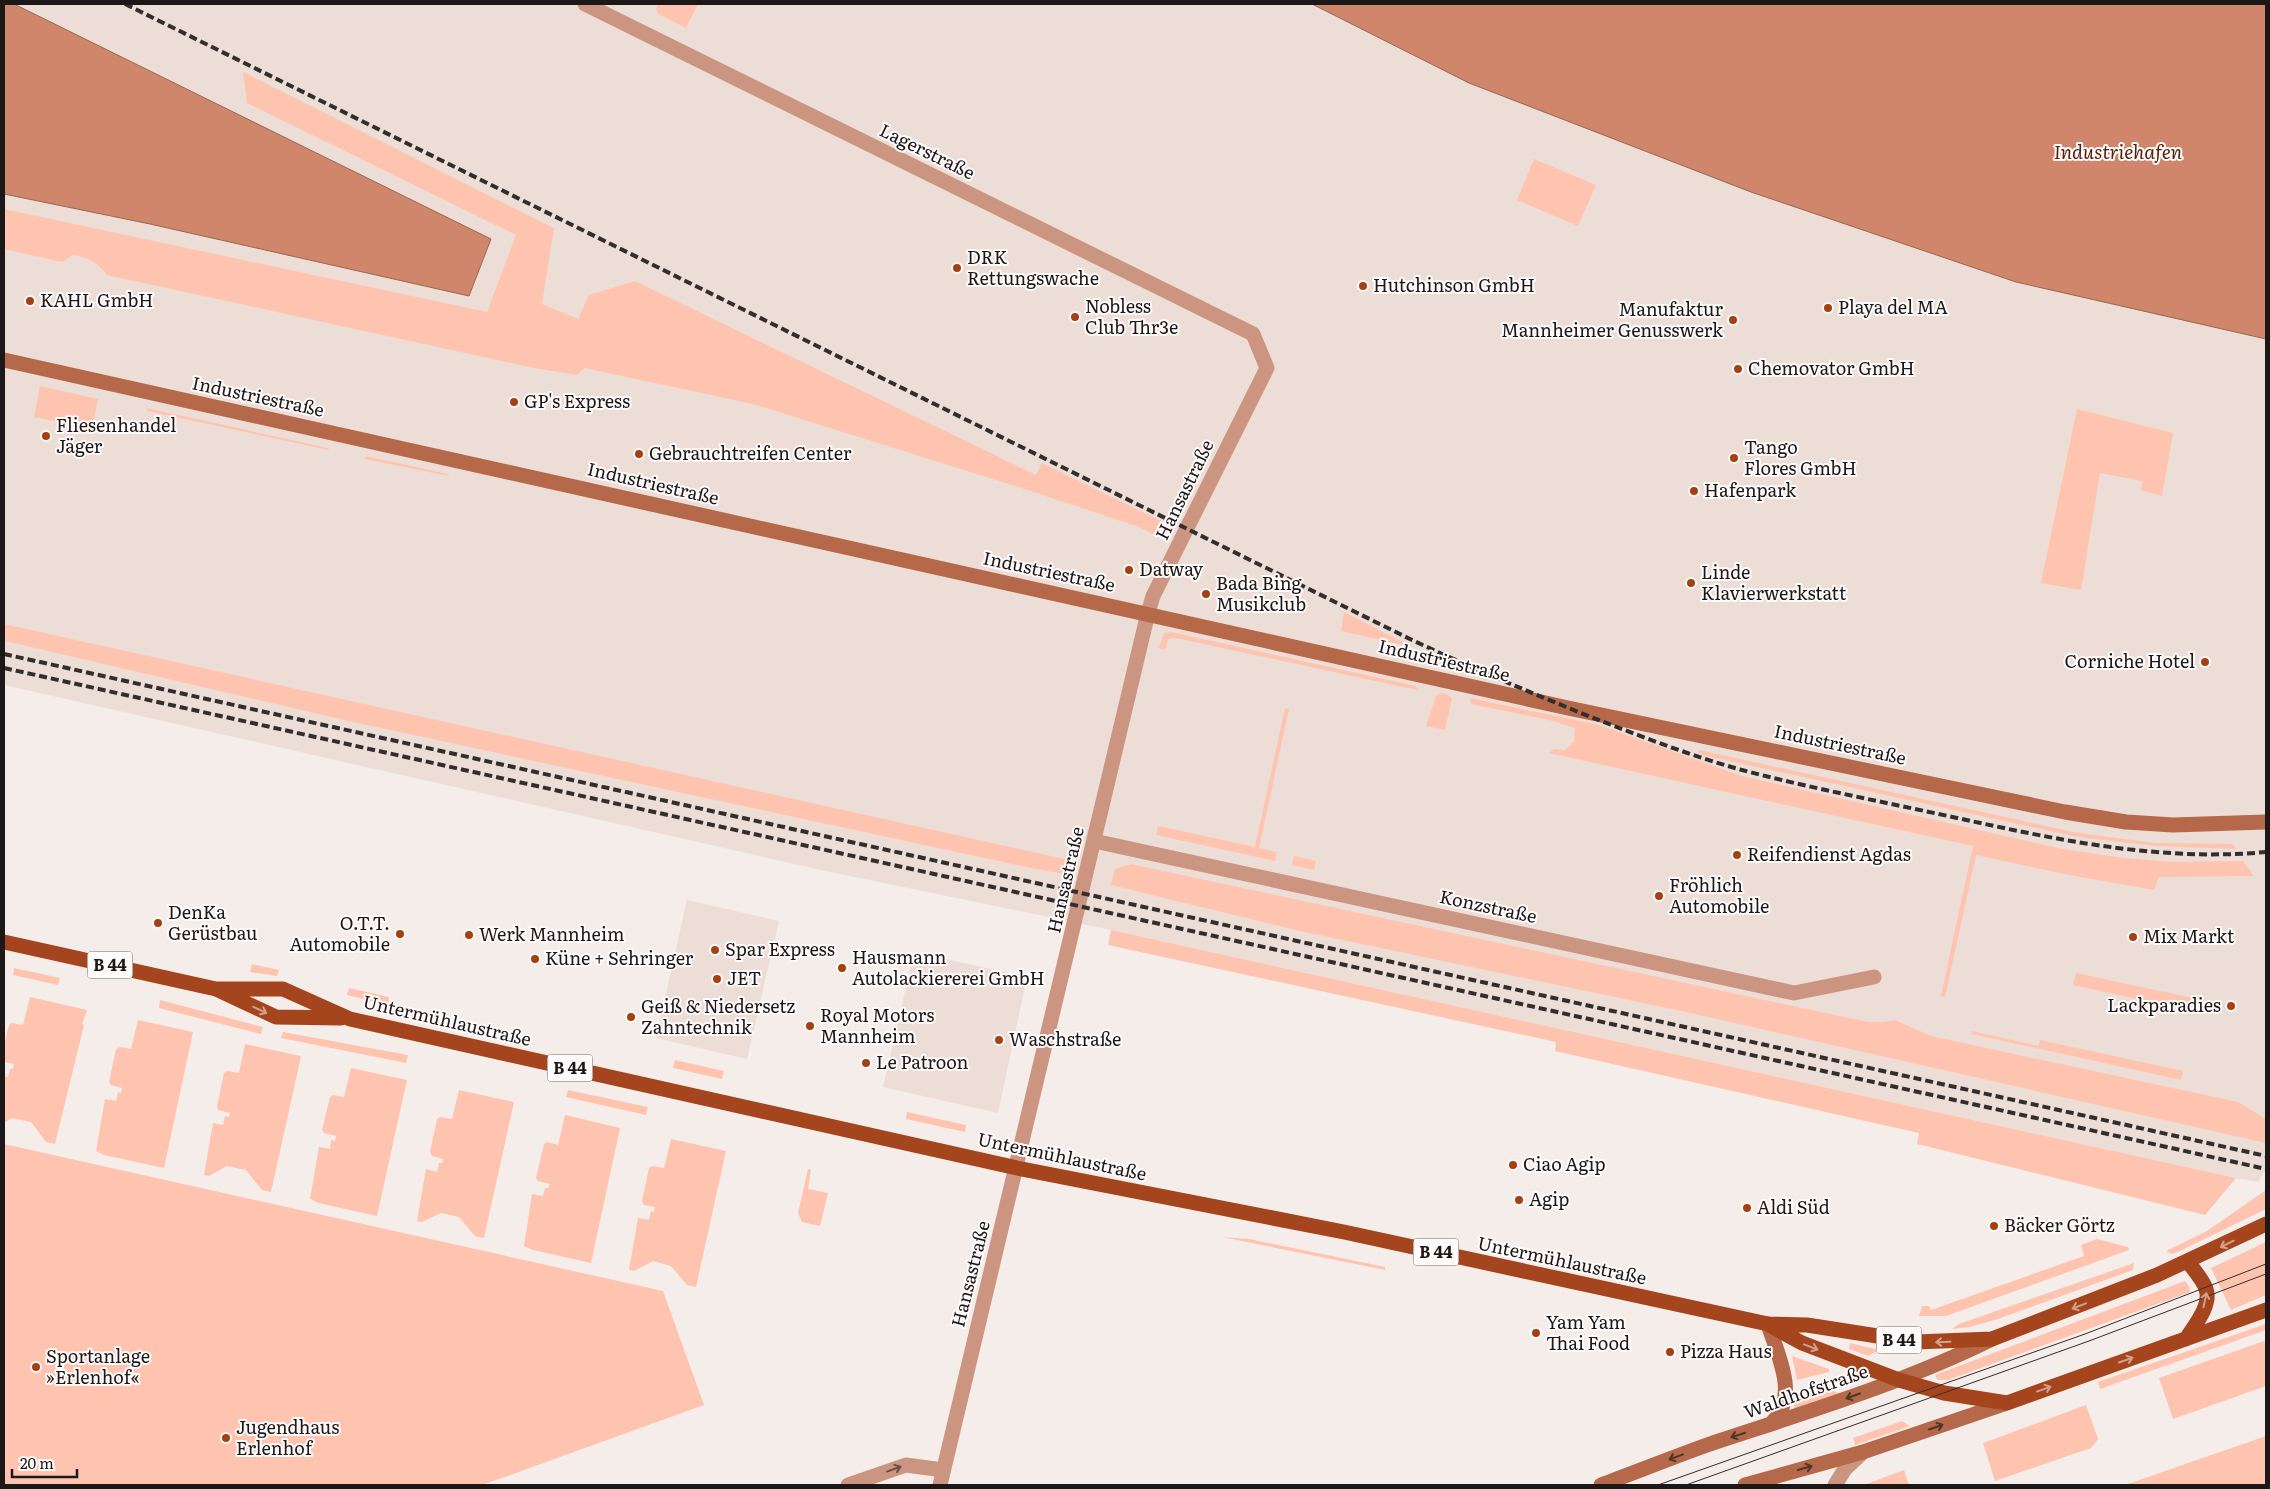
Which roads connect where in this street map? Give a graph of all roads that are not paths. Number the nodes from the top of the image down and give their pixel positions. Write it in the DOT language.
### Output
graph roads {
  1 [pos="585,4"];
  2 [pos="1254,334"];
  3 [pos="4,360"];
  4 [pos="1148,613"];
  5 [pos="2266,822"];
  6 [pos="1094,841"];
  7 [pos="4,942"];
  8 [pos="1874,977"];
  9 [pos="216,989"];
  10 [pos="350,1019"];
  11 [pos="1017,1168"];
  12 [pos="2266,1224"];
  13 [pos="2188,1262"];
  14 [pos="2266,1310"];
  15 [pos="1768,1324"];
  16 [pos="1992,1339"];
  17 [pos="2186,1339"];
  18 [pos="1899,1380"];
  19 [pos="2007,1403"];
  20 [pos="1771,1424"];
  21 [pos="1863,1452"];
  22 [pos="1648,1467"];
  23 [pos="942,1478"];
  24 [pos="1755,1484"];
  25 [pos="848,1485"];
  26 [pos="1601,1485"];
  27 [pos="1624,1485"];
  28 [pos="1835,1485"];
  1 -- 2 [label="street, Lagerstraße"];
  2 -- 4 [label="street, Hansastraße"];
  3 -- 4 [label="street, Industriestraße"];
  4 -- 5 [label="street, Industriestraße"];
  4 -- 6 [label="street, Hansastraße"];
  6 -- 8 [label="street, Konzstraße"];
  6 -- 11 [label="street, Hansastraße"];
  7 -- 9 [label="main road, Untermühlaustraße / B 44"];
  9 -- 10 [label="main road, Untermühlaustraße / B 44, one-way"];
  9 -- 10 [label="main road, Untermühlaustraße / B 44"];
  10 -- 11 [label="main road, Untermühlaustraße / B 44"];
  11 -- 15 [label="main road, Untermühlaustraße / B 44"];
  11 -- 23 [label="street, Hansastraße"];
  12 -- 13 [label="main road, B 44, one-way"];
  13 -- 16 [label="main road, Waldhofstraße / B 44, one-way"];
  17 -- 13 [label="main road, one-way"];
  14 -- 17 [label="main road, B 44"];
  16 -- 15 [label="main road, Untermühlaustraße / B 44, one-way"];
  15 -- 18 [label="main road, Untermühlaustraße / B 44, one-way"];
  15 -- 20 [label="street"];
  16 -- 18 [label="street, Waldhofstraße"];
  19 -- 17 [label="main road, B 44, one-way"];
  18 -- 19 [label="main road, Untermühlaustraße / B 44"];
  18 -- 20 [label="street, Waldhofstraße, one-way"];
  21 -- 19 [label="street, one-way"];
  20 -- 22 [label="street, Waldhofstraße, one-way"];
  24 -- 21 [label="street, one-way"];
  21 -- 28 [label="street"];
  22 -- 26 [label="street, Waldhofstraße"];
  22 -- 27 [label="street"];
  25 -- 23 [label="street, one-way"];
}
